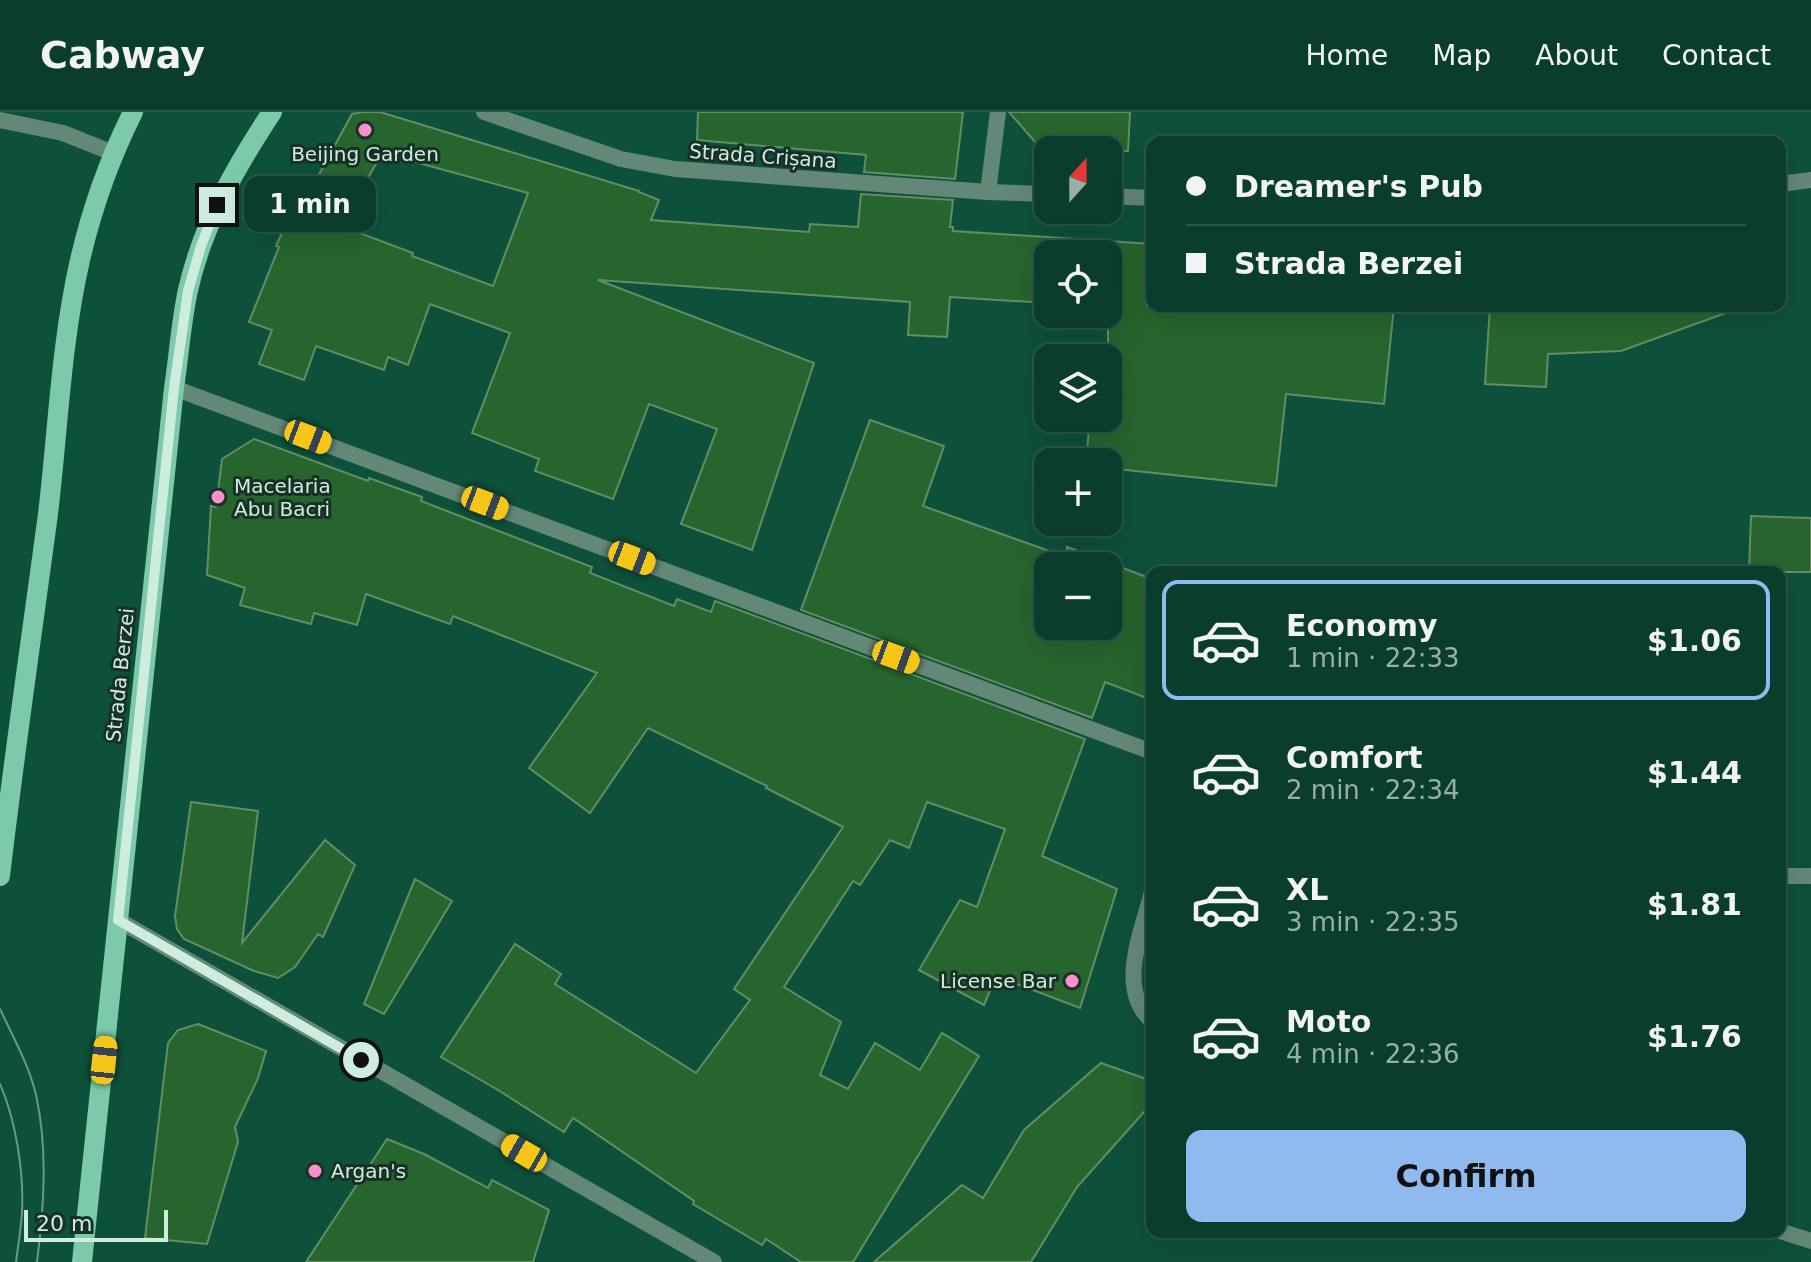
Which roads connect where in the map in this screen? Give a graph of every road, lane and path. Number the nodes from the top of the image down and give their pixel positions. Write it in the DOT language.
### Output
graph roads {
  1 [pos="133,112"];
  2 [pos="272,112"];
  3 [pos="484,112"];
  4 [pos="998,112"];
  5 [pos="0,120"];
  6 [pos="113,153"];
  7 [pos="1811,180"];
  8 [pos="1786,183"];
  9 [pos="988,192"];
  10 [pos="1034,194"];
  11 [pos="1122,197"];
  12 [pos="1146,198"];
  13 [pos="174,388"];
  14 [pos="20,719"];
  15 [pos="0,732"];
  16 [pos="1146,750"];
  17 [pos="0,876"];
  18 [pos="1786,876"];
  19 [pos="1811,876"];
  20 [pos="1146,916"];
  21 [pos="118,920"];
  22 [pos="1146,1015"];
  23 [pos="1786,1233"];
  24 [pos="1811,1241"];
  25 [pos="82,1262"];
  26 [pos="714,1262"];
  1 -- 6 [label="main road"];
  2 -- 13 [label="main road, Strada Berzei"];
  3 -- 9 [label="street, Strada Crișana"];
  4 -- 9 [label="street"];
  5 -- 6 [label="street"];
  6 -- 14 [label="main road"];
  7 -- 8 [label="street"];
  9 -- 10 [label="street, Strada Crișana"];
  11 -- 12 [label="street"];
  13 -- 16 [label="street"];
  13 -- 21 [label="main road, Strada Berzei"];
  14 -- 15 [label="main road"];
  14 -- 17 [label="main road"];
  18 -- 19 [label="street"];
  20 -- 22 [label="street"];
  21 -- 25 [label="main road, Strada Berzei"];
  21 -- 26 [label="street"];
  23 -- 24 [label="street"];
}
